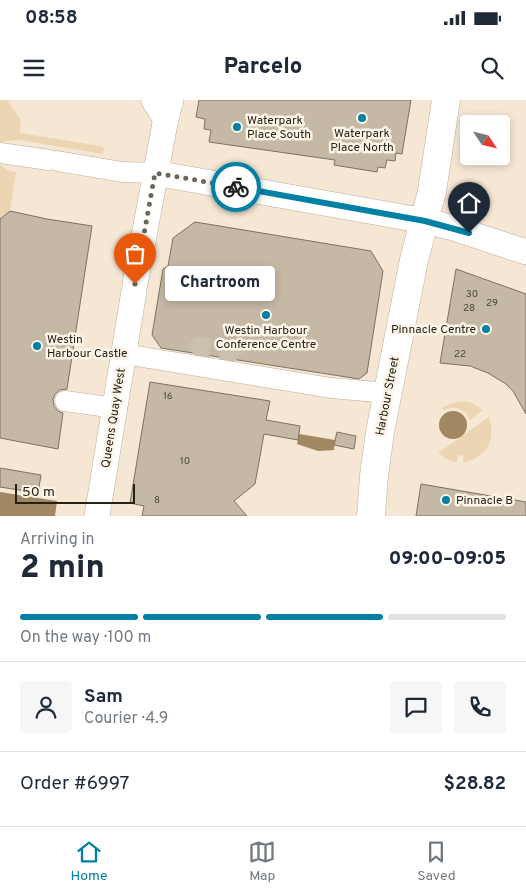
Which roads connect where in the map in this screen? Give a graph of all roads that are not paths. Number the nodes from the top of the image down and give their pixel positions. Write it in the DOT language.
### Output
graph roads {
  1 [pos="151,100"];
  2 [pos="446,100"];
  3 [pos="168,111"];
  4 [pos="0,153"];
  5 [pos="155,173"];
  6 [pos="425,221"];
  7 [pos="526,252"];
  8 [pos="124,354"];
  9 [pos="388,394"];
  10 [pos="65,401"];
  11 [pos="115,408"];
  12 [pos="97,516"];
  13 [pos="371,516"];
  1 -- 3 [label="street, Queens Quay West"];
  2 -- 6 [label="highway, Harbour Street"];
  3 -- 5 [label="main road, Queens Quay West"];
  4 -- 5 [label="street"];
  5 -- 6 [label="main road"];
  5 -- 8 [label="main road, Queens Quay West"];
  6 -- 7 [label="main road"];
  6 -- 9 [label="highway, Harbour Street"];
  8 -- 9 [label="street"];
  8 -- 11 [label="main road, Queens Quay West"];
  9 -- 13 [label="highway, Harbour Street"];
  10 -- 11 [label="street"];
  11 -- 12 [label="main road, Queens Quay West"];
}
